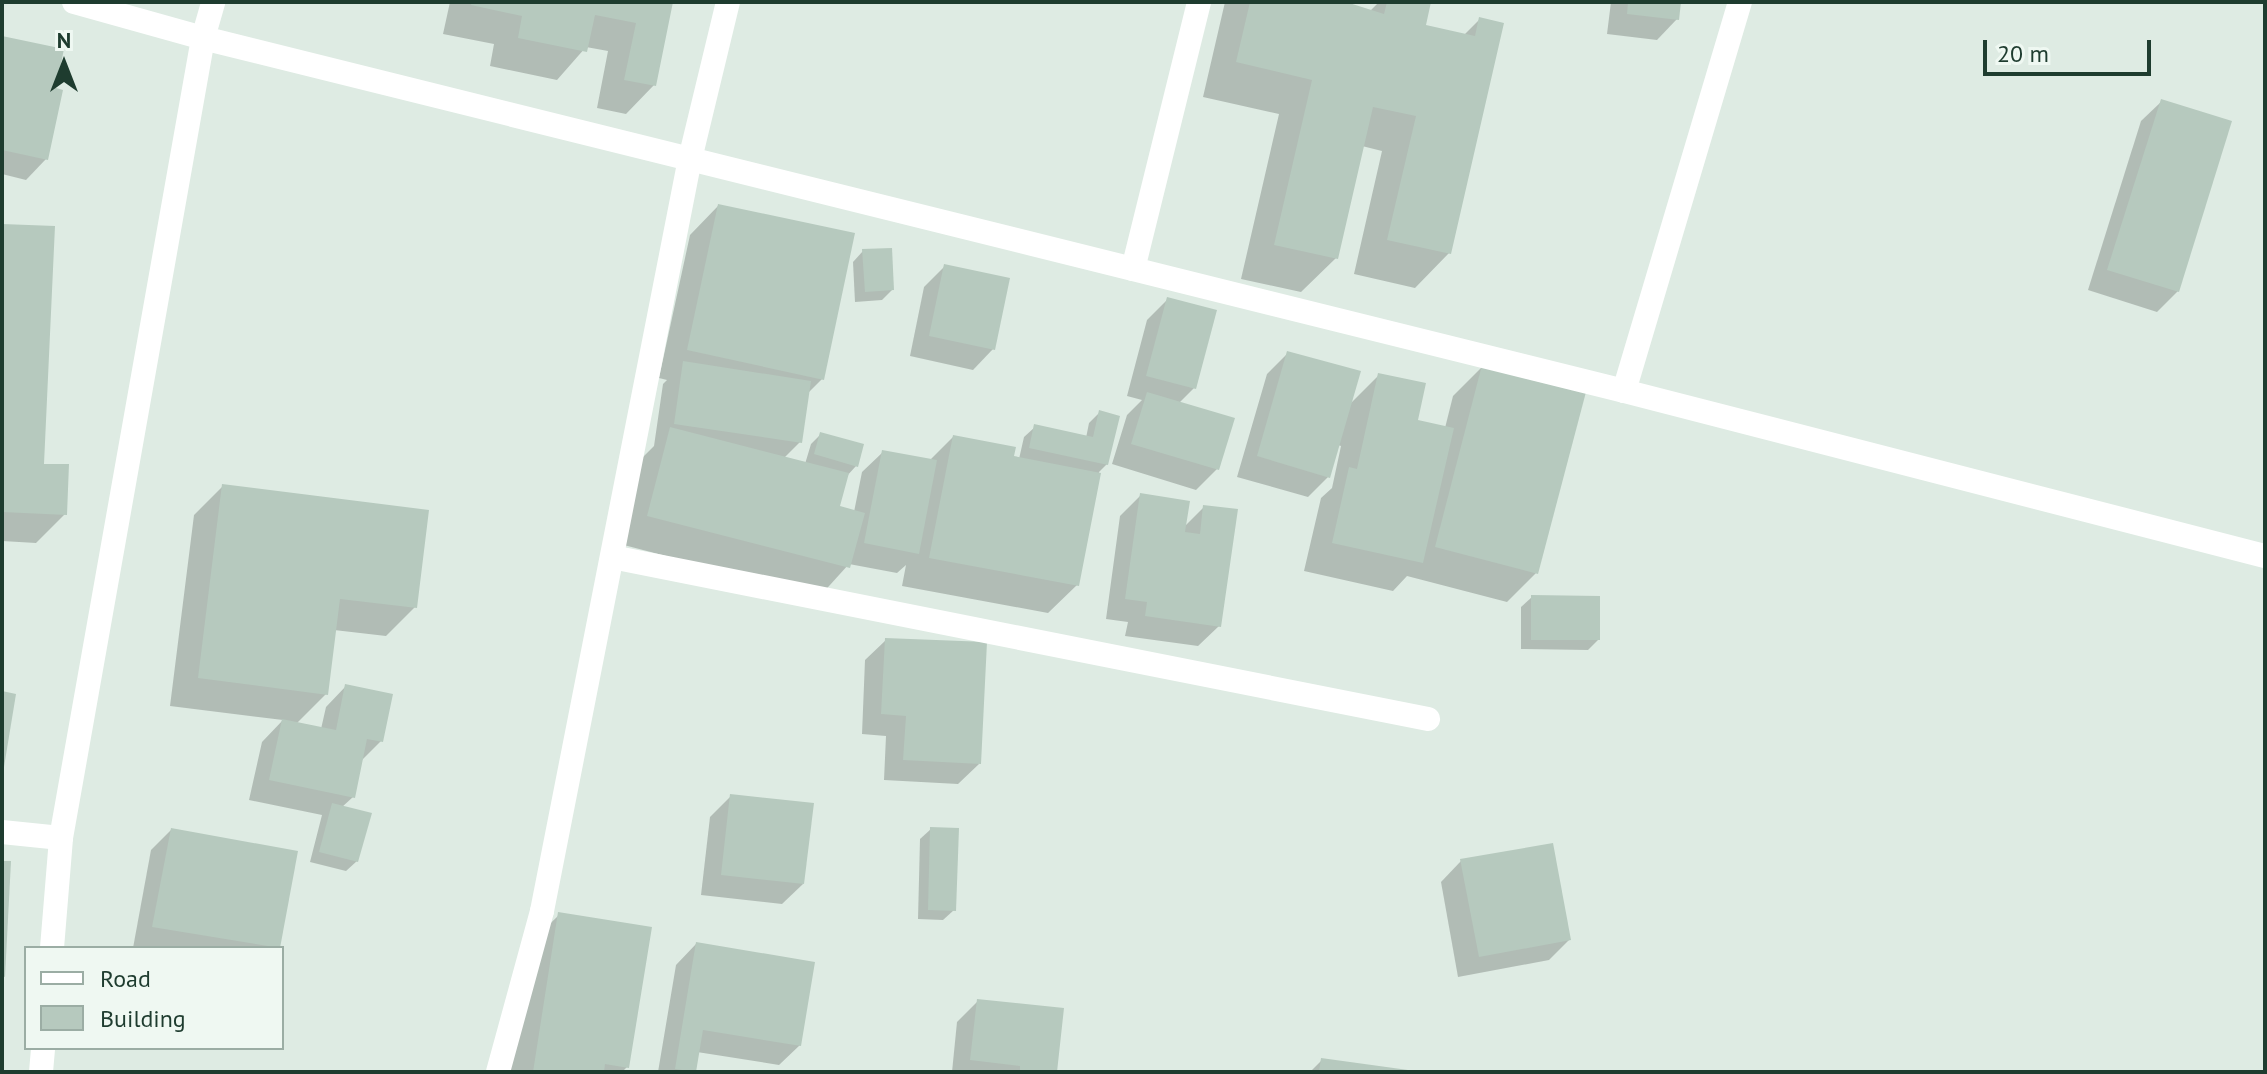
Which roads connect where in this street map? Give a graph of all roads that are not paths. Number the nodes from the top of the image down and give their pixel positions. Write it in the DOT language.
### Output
graph roads {
  1 [pos="74,2"];
  2 [pos="213,2"];
  3 [pos="728,2"];
  4 [pos="1199,2"];
  5 [pos="1740,2"];
  6 [pos="203,38"];
  7 [pos="690,159"];
  8 [pos="1133,269"];
  9 [pos="1624,391"];
  10 [pos="2265,556"];
  11 [pos="612,557"];
  12 [pos="1428,719"];
  13 [pos="2,832"];
  14 [pos="61,838"];
  15 [pos="52,946"];
  16 [pos="43,1050"];
  17 [pos="41,1072"];
  18 [pos="498,1072"];
  1 -- 6 [label="street"];
  2 -- 6 [label="street"];
  3 -- 7 [label="street"];
  4 -- 8 [label="street"];
  5 -- 9 [label="street"];
  6 -- 7 [label="street"];
  6 -- 14 [label="street"];
  7 -- 8 [label="street"];
  7 -- 11 [label="street"];
  8 -- 9 [label="street"];
  9 -- 10 [label="street"];
  11 -- 12 [label="street"];
  11 -- 18 [label="street"];
  13 -- 14 [label="street"];
  14 -- 15 [label="street"];
  16 -- 17 [label="street"];
}
